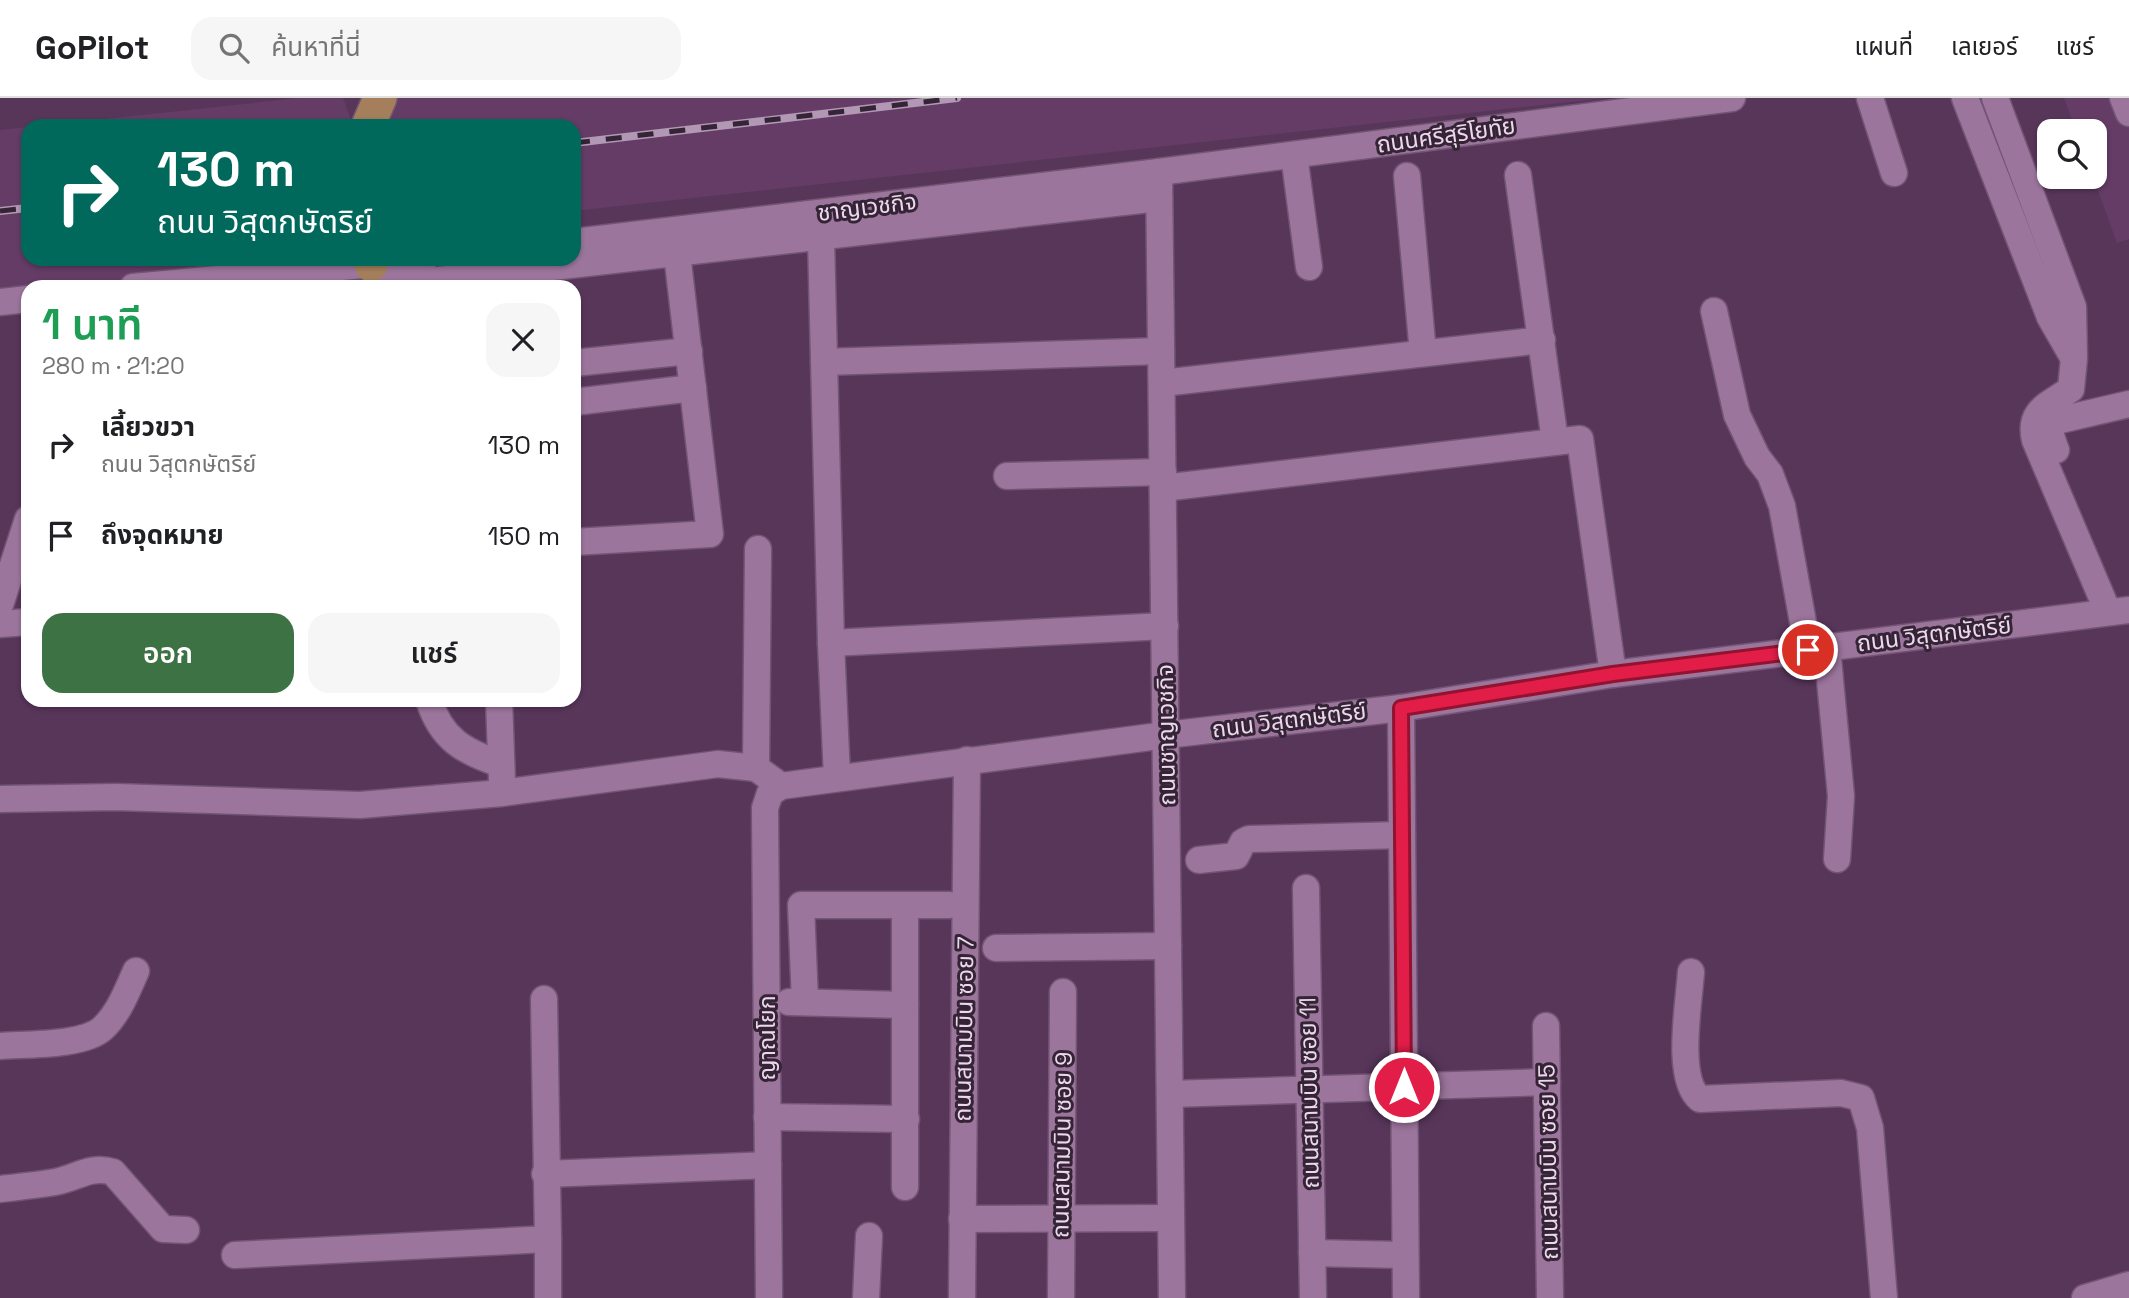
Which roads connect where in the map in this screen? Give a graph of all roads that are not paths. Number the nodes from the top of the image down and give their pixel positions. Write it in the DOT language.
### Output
graph roads {
  1 [pos="380,98"];
  2 [pos="1732,98"];
  3 [pos="1870,98"];
  4 [pos="1965,98"];
  5 [pos="2123,98"];
  6 [pos="1999,108"];
  7 [pos="2129,113"];
  8 [pos="371,119"];
  9 [pos="1975,126"];
  10 [pos="1294,155"];
  11 [pos="1894,173"];
  12 [pos="1518,175"];
  13 [pos="1407,176"];
  14 [pos="1159,185"];
  15 [pos="2036,206"];
  16 [pos="2011,217"];
  17 [pos="821,238"];
  18 [pos="581,241"];
  19 [pos="677,254"];
  20 [pos="581,262"];
  21 [pos="408,266"];
  22 [pos="528,266"];
  23 [pos="1309,267"];
  24 [pos="378,278"];
  25 [pos="324,280"];
  26 [pos="21,300"];
  27 [pos="0,302"];
  28 [pos="1714,311"];
  29 [pos="1542,340"];
  30 [pos="689,351"];
  31 [pos="1161,351"];
  32 [pos="1423,354"];
  33 [pos="2074,358"];
  34 [pos="581,362"];
  35 [pos="824,362"];
  36 [pos="1162,383"];
  37 [pos="693,388"];
  38 [pos="581,401"];
  39 [pos="2129,404"];
  40 [pos="1555,441"];
  41 [pos="1007,476"];
  42 [pos="1163,480"];
  43 [pos="21,540"];
  44 [pos="581,542"];
  45 [pos="758,548"];
  46 [pos="1,599"];
  47 [pos="2120,611"];
  48 [pos="21,622"];
  49 [pos="0,624"];
  50 [pos="1165,626"];
  51 [pos="831,643"];
  52 [pos="1818,649"];
  53 [pos="1613,674"];
  54 [pos="431,707"];
  55 [pos="499,707"];
  56 [pos="1401,708"];
  57 [pos="1166,734"];
  58 [pos="967,760"];
  59 [pos="501,764"];
  60 [pos="756,768"];
  61 [pos="837,777"];
  62 [pos="782,786"];
  63 [pos="502,793"];
  64 [pos="0,799"];
  65 [pos="1402,835"];
  66 [pos="1837,859"];
  67 [pos="1199,860"];
  68 [pos="1306,888"];
  69 [pos="949,905"];
  70 [pos="905,906"];
  71 [pos="1168,946"];
  72 [pos="996,948"];
  73 [pos="136,971"];
  74 [pos="1691,972"];
  75 [pos="1063,992"];
  76 [pos="544,999"];
  77 [pos="766,1001"];
  78 [pos="805,1002"];
  79 [pos="905,1005"];
  80 [pos="1546,1026"];
  81 [pos="0,1046"];
  82 [pos="1547,1082"];
  83 [pos="1404,1087"];
  84 [pos="1309,1090"];
  85 [pos="1170,1094"];
  86 [pos="767,1116"];
  87 [pos="906,1119"];
  88 [pos="768,1166"];
  89 [pos="545,1174"];
  90 [pos="905,1186"];
  91 [pos="0,1189"];
  92 [pos="1171,1218"];
  93 [pos="962,1219"];
  94 [pos="1061,1219"];
  95 [pos="186,1230"];
  96 [pos="869,1236"];
  97 [pos="548,1239"];
  98 [pos="1312,1253"];
  99 [pos="235,1255"];
  100 [pos="1405,1255"];
  101 [pos="2129,1285"];
  102 [pos="548,1298"];
  103 [pos="769,1298"];
  104 [pos="866,1298"];
  105 [pos="962,1298"];
  106 [pos="1061,1298"];
  107 [pos="1172,1298"];
  108 [pos="1313,1298"];
  109 [pos="1406,1298"];
  110 [pos="1550,1298"];
  111 [pos="1884,1298"];
  112 [pos="2085,1298"];
  1 -- 8 [label="main road"];
  2 -- 10 [label="street, ถนนศรีสุริโยทัย"];
  3 -- 11 [label="street"];
  4 -- 9 [label="street"];
  5 -- 7 [label="street"];
  6 -- 9 [label="street"];
  6 -- 15 [label="street"];
  9 -- 16 [label="street"];
  10 -- 14 [label="street, ถนนศรีสุริโยทัย"];
  10 -- 23 [label="street"];
  12 -- 29 [label="street"];
  13 -- 32 [label="street"];
  14 -- 17 [label="street"];
  14 -- 18 [label="street, ชาญเวชกิจ"];
  14 -- 31 [label="street, ถนนชาญเวชกิจ"];
  15 -- 16 [label="street"];
  15 -- 33 [label="street"];
  16 -- 33 [label="street"];
  17 -- 19 [label="street"];
  17 -- 35 [label="street"];
  19 -- 20 [label="street"];
  19 -- 30 [label="street"];
  21 -- 24 [label="street"];
  22 -- 24 [label="street"];
  24 -- 25 [label="street"];
  26 -- 27 [label="street"];
  28 -- 52 [label="street"];
  29 -- 32 [label="street"];
  29 -- 40 [label="street"];
  30 -- 34 [label="street"];
  30 -- 37 [label="street"];
  31 -- 35 [label="street"];
  31 -- 36 [label="street, ถนนชาญเวชกิจ"];
  32 -- 36 [label="street"];
  33 -- 47 [label="street"];
  35 -- 51 [label="street"];
  36 -- 42 [label="street, ถนนชาญเวชกิจ"];
  37 -- 38 [label="street"];
  37 -- 44 [label="street"];
  39 -- 47 [label="street"];
  40 -- 42 [label="street"];
  40 -- 53 [label="street"];
  41 -- 42 [label="street"];
  42 -- 50 [label="street, ถนนชาญเวชกิจ"];
  43 -- 46 [label="street"];
  45 -- 60 [label="street"];
  47 -- 52 [label="street, ถนน วิสุตกษัตริย์"];
  48 -- 49 [label="street"];
  50 -- 51 [label="street"];
  50 -- 57 [label="street, ถนนชาญเวชกิจ"];
  51 -- 61 [label="street"];
  52 -- 53 [label="street, ถนน วิสุตกษัตริย์"];
  52 -- 66 [label="street"];
  53 -- 56 [label="street, ถนน วิสุตกษัตริย์"];
  54 -- 59 [label="street"];
  55 -- 59 [label="street"];
  56 -- 57 [label="street, ถนน วิสุตกษัตริย์"];
  56 -- 65 [label="street"];
  57 -- 58 [label="street, ถนน วิสุตกษัตริย์"];
  57 -- 71 [label="street, ถนนชาญเวชกิจ"];
  58 -- 61 [label="street, ถนน วิสุตกษัตริย์"];
  58 -- 93 [label="street, ถนนสนามบิน ซอย 7"];
  59 -- 63 [label="street"];
  60 -- 62 [label="street"];
  60 -- 63 [label="street"];
  61 -- 62 [label="street, ถนน วิสุตกษัตริย์"];
  62 -- 77 [label="street, ญาณโยก"];
  63 -- 64 [label="street"];
  65 -- 67 [label="street"];
  65 -- 83 [label="street"];
  68 -- 84 [label="street, ถนนสนามบิน ซอย 11"];
  69 -- 70 [label="street"];
  70 -- 78 [label="street"];
  70 -- 79 [label="street"];
  71 -- 72 [label="street"];
  71 -- 85 [label="street, ถนนชาญเวชกิจ"];
  73 -- 81 [label="street"];
  74 -- 111 [label="street"];
  75 -- 94 [label="street, ถนนสนามบิน ซอย 9"];
  76 -- 89 [label="street"];
  77 -- 78 [label="street"];
  77 -- 86 [label="street, ญาณโยก"];
  78 -- 79 [label="street"];
  79 -- 87 [label="street"];
  80 -- 82 [label="street, ถนนสนามบิน ซอย 15"];
  82 -- 83 [label="street"];
  82 -- 110 [label="street, ถนนสนามบิน ซอย 15"];
  83 -- 84 [label="street"];
  83 -- 100 [label="street"];
  84 -- 85 [label="street"];
  84 -- 98 [label="street, ถนนสนามบิน ซอย 11"];
  85 -- 92 [label="street, ถนนชาญเวชกิจ"];
  86 -- 87 [label="street"];
  86 -- 88 [label="street, ญาณโยก"];
  87 -- 90 [label="street"];
  88 -- 89 [label="street"];
  88 -- 103 [label="street, ญาณโยก"];
  89 -- 97 [label="street"];
  91 -- 95 [label="street"];
  92 -- 94 [label="street"];
  92 -- 107 [label="street, ถนนชาญเวชกิจ"];
  93 -- 94 [label="street"];
  93 -- 105 [label="street, ถนนสนามบิน ซอย 7"];
  94 -- 106 [label="street, ถนนสนามบิน ซอย 9"];
  96 -- 104 [label="street"];
  97 -- 99 [label="street"];
  97 -- 102 [label="street"];
  98 -- 100 [label="street"];
  98 -- 108 [label="street, ถนนสนามบิน ซอย 11"];
  100 -- 109 [label="street"];
  101 -- 112 [label="street"];
}
